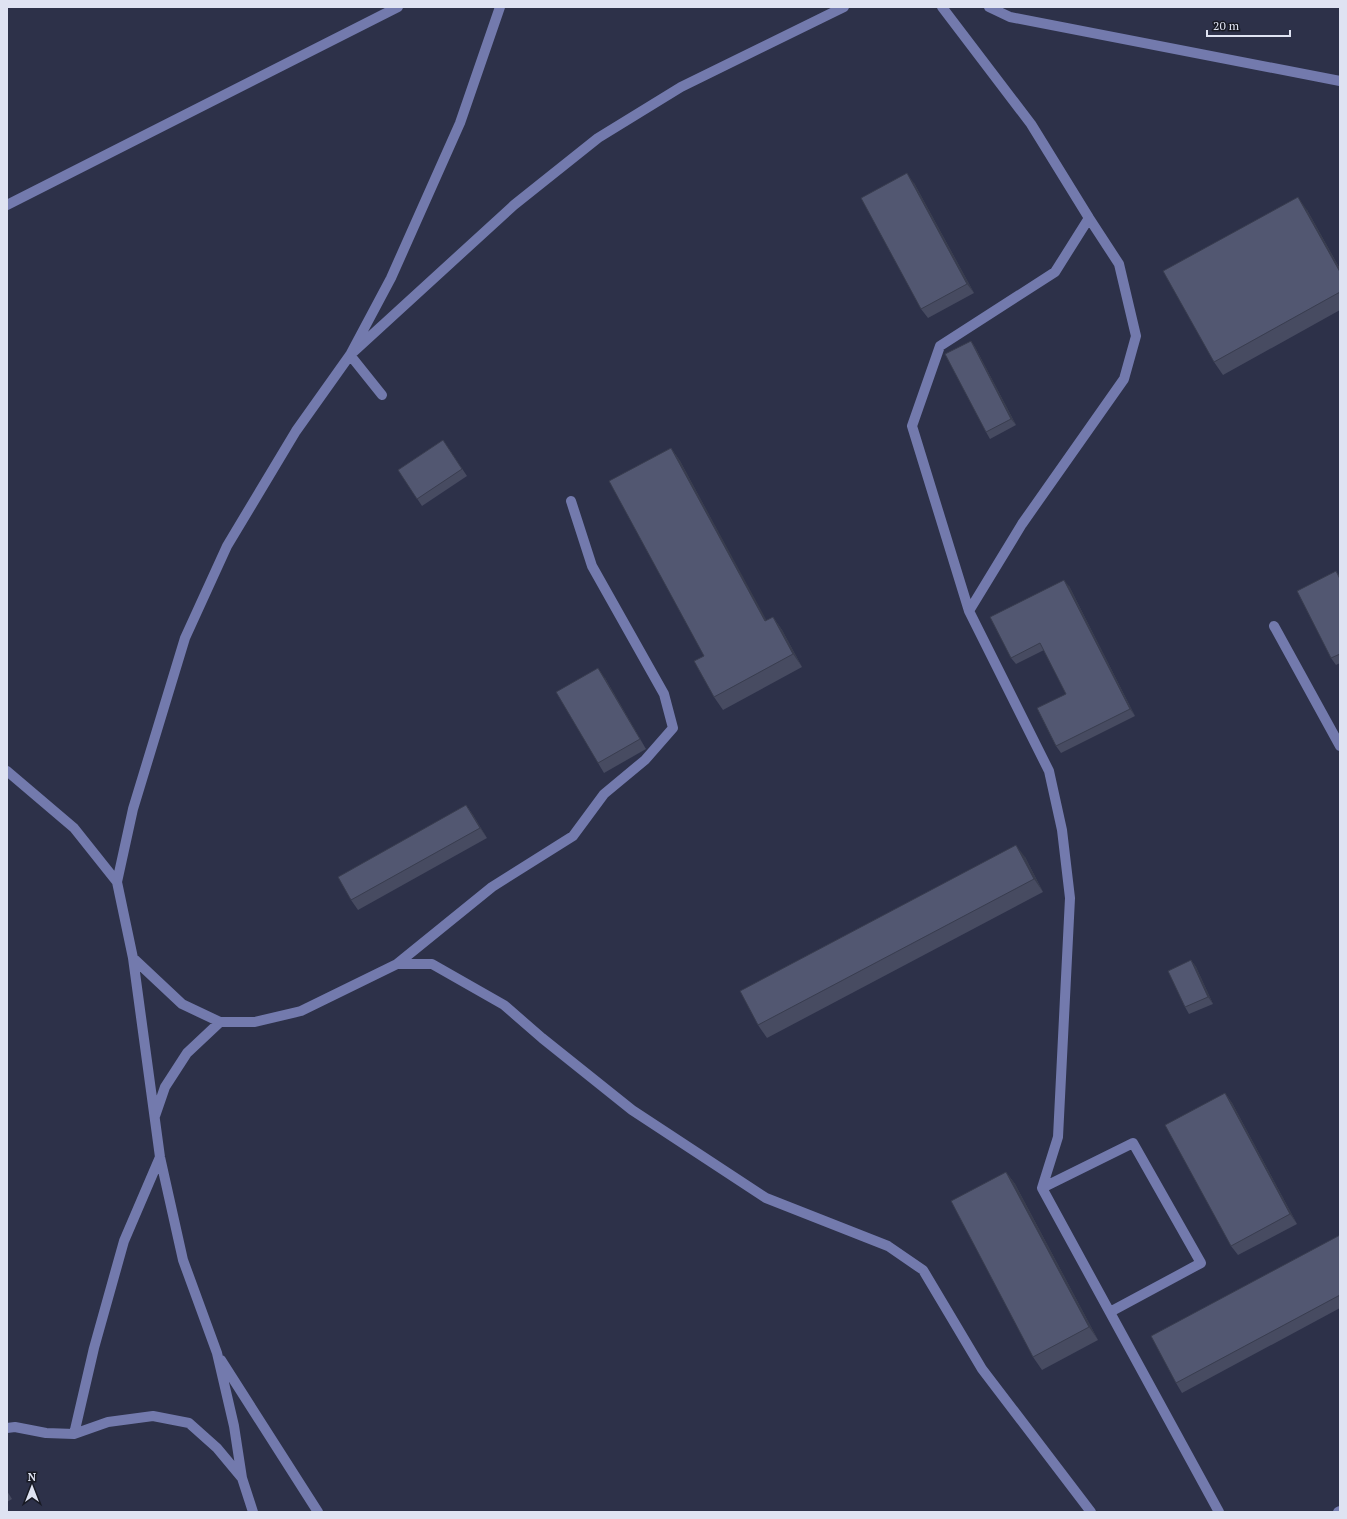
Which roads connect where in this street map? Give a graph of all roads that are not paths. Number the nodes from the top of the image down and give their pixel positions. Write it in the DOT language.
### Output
graph roads {
  1 [pos="398,7"];
  2 [pos="500,7"];
  3 [pos="844,7"];
  4 [pos="942,7"];
  5 [pos="989,7"];
  6 [pos="1340,81"];
  7 [pos="7,205"];
  8 [pos="1089,218"];
  9 [pos="350,355"];
  10 [pos="382,395"];
  11 [pos="571,501"];
  12 [pos="969,611"];
  13 [pos="1274,626"];
  14 [pos="1340,746"];
  15 [pos="7,771"];
  16 [pos="117,882"];
  17 [pos="133,958"];
  18 [pos="397,964"];
  19 [pos="220,1022"];
  20 [pos="155,1118"];
  21 [pos="160,1157"];
  22 [pos="1042,1188"];
  23 [pos="1110,1312"];
  24 [pos="217,1353"];
  25 [pos="7,1428"];
  26 [pos="74,1434"];
  27 [pos="242,1478"];
  28 [pos="252,1512"];
  29 [pos="318,1512"];
  30 [pos="1091,1512"];
  31 [pos="1218,1512"];
  1 -- 7 [label="street"];
  2 -- 9 [label="street"];
  3 -- 9 [label="street"];
  4 -- 8 [label="street"];
  5 -- 6 [label="street"];
  8 -- 12 [label="street"];
  8 -- 12 [label="street"];
  9 -- 10 [label="street"];
  9 -- 16 [label="street"];
  11 -- 18 [label="street"];
  12 -- 22 [label="street"];
  13 -- 14 [label="street"];
  15 -- 16 [label="street"];
  16 -- 17 [label="street"];
  17 -- 19 [label="street"];
  17 -- 20 [label="street"];
  18 -- 19 [label="street"];
  18 -- 30 [label="street"];
  19 -- 20 [label="street"];
  20 -- 21 [label="street"];
  21 -- 24 [label="street"];
  21 -- 26 [label="street"];
  22 -- 23 [label="street"];
  22 -- 23 [label="street"];
  23 -- 31 [label="street"];
  24 -- 27 [label="street"];
  24 -- 29 [label="street"];
  25 -- 26 [label="street"];
  26 -- 27 [label="street"];
  27 -- 28 [label="street"];
}
